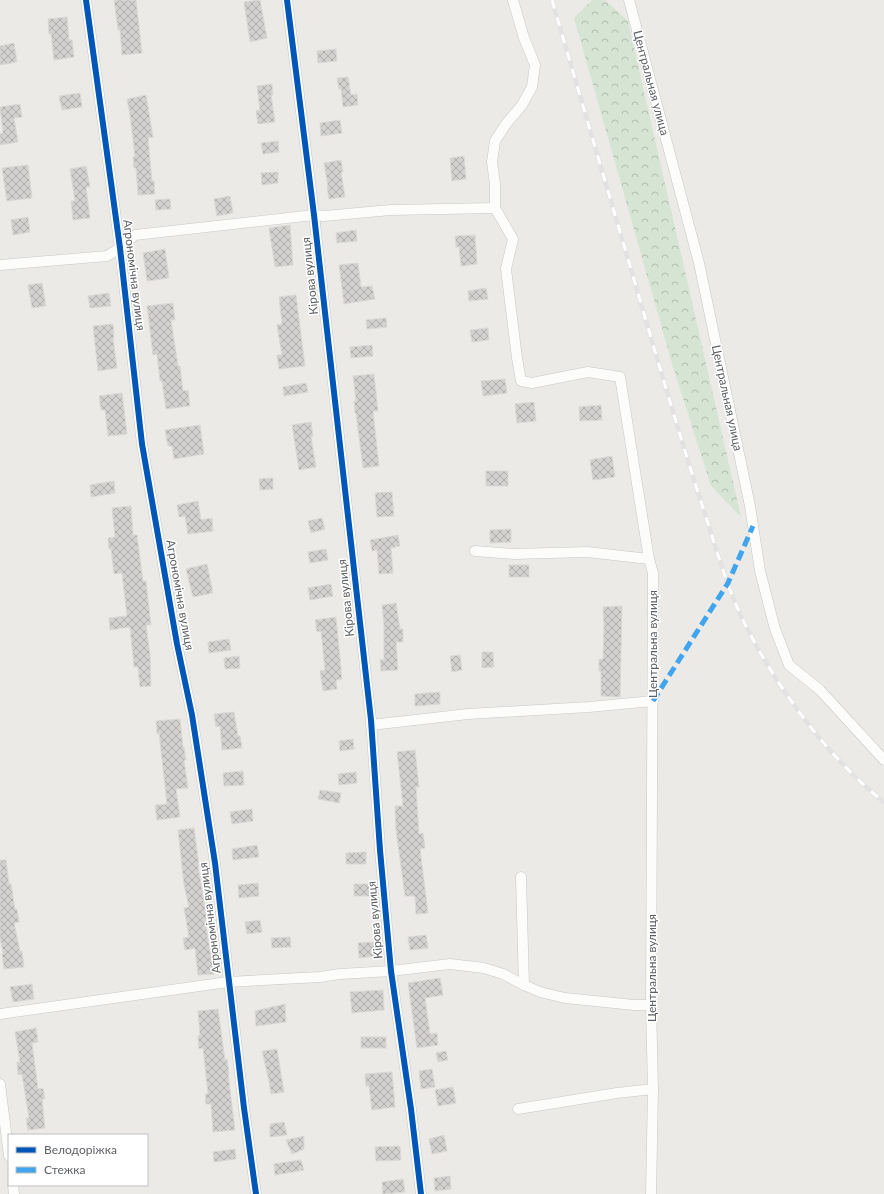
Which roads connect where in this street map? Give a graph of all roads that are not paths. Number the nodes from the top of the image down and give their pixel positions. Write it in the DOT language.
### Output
graph roads {
  1 [pos="86,0"];
  2 [pos="287,0"];
  3 [pos="513,0"];
  4 [pos="629,0"];
  5 [pos="495,208"];
  6 [pos="314,215"];
  7 [pos="120,248"];
  8 [pos="0,264"];
  9 [pos="475,551"];
  10 [pos="649,559"];
  11 [pos="653,701"];
  12 [pos="371,725"];
  13 [pos="884,760"];
  14 [pos="521,877"];
  15 [pos="391,971"];
  16 [pos="228,982"];
  17 [pos="524,985"];
  18 [pos="651,1005"];
  19 [pos="0,1014"];
  20 [pos="0,1084"];
  21 [pos="653,1089"];
  22 [pos="518,1110"];
  23 [pos="8,1148"];
  24 [pos="256,1194"];
  25 [pos="421,1194"];
  26 [pos="651,1194"];
  1 -- 7 [label="street, Агрономічна вулиця"];
  2 -- 6 [label="street, Кірова вулиця"];
  3 -- 5 [label="street"];
  4 -- 13 [label="street, Центральная улица"];
  5 -- 6 [label="street"];
  5 -- 10 [label="street, Центральна вулиця"];
  6 -- 7 [label="street"];
  6 -- 12 [label="street, Кірова вулиця"];
  7 -- 8 [label="street"];
  7 -- 16 [label="street, Агрономічна вулиця"];
  9 -- 10 [label="street"];
  10 -- 11 [label="street, Центральна вулиця"];
  11 -- 12 [label="street"];
  11 -- 18 [label="street, Центральна вулиця"];
  12 -- 15 [label="street, Кірова вулиця"];
  14 -- 17 [label="street"];
  15 -- 16 [label="street"];
  15 -- 17 [label="street"];
  15 -- 25 [label="street, Кірова вулиця"];
  16 -- 19 [label="street"];
  16 -- 24 [label="street, Агрономічна вулиця"];
  17 -- 18 [label="street"];
  18 -- 21 [label="street, Центральна вулиця"];
  20 -- 23 [label="street"];
  21 -- 22 [label="street"];
  21 -- 26 [label="street, Центральна вулиця"];
}
